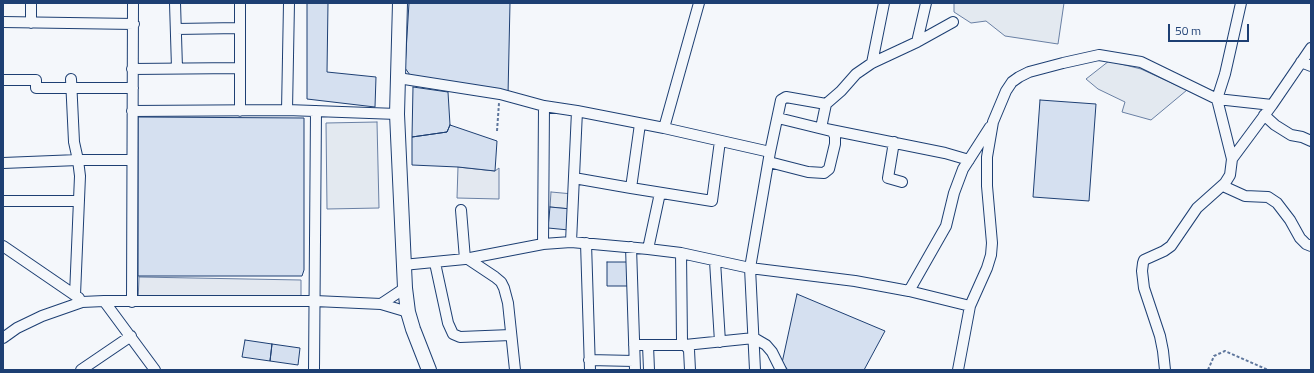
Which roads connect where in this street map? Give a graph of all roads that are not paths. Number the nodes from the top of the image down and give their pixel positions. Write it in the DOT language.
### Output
graph roads {
  1 [pos="31,3"];
  2 [pos="133,3"];
  3 [pos="176,3"];
  4 [pos="240,3"];
  5 [pos="289,3"];
  6 [pos="400,3"];
  7 [pos="699,3"];
  8 [pos="884,3"];
  9 [pos="926,3"];
  10 [pos="1241,3"];
  11 [pos="3,22"];
  12 [pos="953,22"];
  13 [pos="31,23"];
  14 [pos="134,24"];
  15 [pos="239,28"];
  16 [pos="176,29"];
  17 [pos="917,42"];
  18 [pos="1311,48"];
  19 [pos="1301,62"];
  20 [pos="872,63"];
  21 [pos="1311,66"];
  22 [pos="176,68"];
  23 [pos="240,68"];
  24 [pos="132,69"];
  25 [pos="398,78"];
  26 [pos="3,80"];
  27 [pos="71,83"];
  28 [pos="132,88"];
  29 [pos="1217,98"];
  30 [pos="826,104"];
  31 [pos="1272,105"];
  32 [pos="544,106"];
  33 [pos="287,110"];
  34 [pos="132,111"];
  35 [pos="240,111"];
  36 [pos="316,111"];
  37 [pos="577,111"];
  38 [pos="397,114"];
  39 [pos="1264,115"];
  40 [pos="778,118"];
  41 [pos="993,122"];
  42 [pos="640,124"];
  43 [pos="664,128"];
  44 [pos="821,128"];
  45 [pos="720,141"];
  46 [pos="1311,141"];
  47 [pos="894,142"];
  48 [pos="769,157"];
  49 [pos="1232,159"];
  50 [pos="78,160"];
  51 [pos="132,160"];
  52 [pos="969,160"];
  53 [pos="3,163"];
  54 [pos="574,178"];
  55 [pos="902,182"];
  56 [pos="1223,186"];
  57 [pos="631,188"];
  58 [pos="660,193"];
  59 [pos="3,201"];
  60 [pos="79,201"];
  61 [pos="461,210"];
  62 [pos="571,242"];
  63 [pos="586,243"];
  64 [pos="543,244"];
  65 [pos="3,246"];
  66 [pos="1311,246"];
  67 [pos="631,247"];
  68 [pos="648,249"];
  69 [pos="681,253"];
  70 [pos="466,259"];
  71 [pos="715,261"];
  72 [pos="435,263"];
  73 [pos="403,266"];
  74 [pos="750,268"];
  75 [pos="405,288"];
  76 [pos="909,291"];
  77 [pos="79,299"];
  78 [pos="104,301"];
  79 [pos="315,301"];
  80 [pos="132,302"];
  81 [pos="380,304"];
  82 [pos="970,306"];
  83 [pos="408,312"];
  84 [pos="511,335"];
  85 [pos="131,336"];
  86 [pos="3,338"];
  87 [pos="754,338"];
  88 [pos="720,342"];
  89 [pos="634,345"];
  90 [pos="648,345"];
  91 [pos="685,345"];
  92 [pos="589,365"];
  93 [pos="635,365"];
  94 [pos="154,369"];
  95 [pos="82,370"];
  96 [pos="314,370"];
  97 [pos="429,370"];
  98 [pos="515,370"];
  99 [pos="649,370"];
  100 [pos="690,370"];
  101 [pos="755,370"];
  102 [pos="781,370"];
  103 [pos="958,370"];
  104 [pos="1165,370"];
  1 -- 13 [label="street"];
  2 -- 14 [label="street"];
  3 -- 16 [label="street"];
  4 -- 15 [label="street"];
  5 -- 33 [label="street"];
  6 -- 25 [label="main road"];
  7 -- 43 [label="street"];
  8 -- 20 [label="street"];
  9 -- 17 [label="street"];
  10 -- 29 [label="street"];
  11 -- 13 [label="street"];
  12 -- 17 [label="street"];
  13 -- 14 [label="street"];
  14 -- 24 [label="street"];
  15 -- 16 [label="street"];
  15 -- 23 [label="street"];
  16 -- 22 [label="street"];
  17 -- 20 [label="street"];
  18 -- 19 [label="street"];
  19 -- 21 [label="street"];
  19 -- 31 [label="street"];
  20 -- 30 [label="street"];
  22 -- 23 [label="street"];
  22 -- 24 [label="street"];
  23 -- 35 [label="street"];
  24 -- 28 [label="street"];
  25 -- 32 [label="street"];
  25 -- 38 [label="main road"];
  26 -- 27 [label="street"];
  27 -- 28 [label="street"];
  27 -- 50 [label="street"];
  28 -- 34 [label="street"];
  29 -- 31 [label="street"];
  29 -- 41 [label="street"];
  29 -- 49 [label="street"];
  30 -- 40 [label="street"];
  30 -- 44 [label="street"];
  31 -- 39 [label="street"];
  32 -- 37 [label="street"];
  32 -- 64 [label="street"];
  33 -- 35 [label="street"];
  33 -- 36 [label="street"];
  34 -- 35 [label="street"];
  34 -- 51 [label="street"];
  36 -- 38 [label="street"];
  36 -- 79 [label="street"];
  37 -- 42 [label="street"];
  37 -- 54 [label="street"];
  38 -- 73 [label="main road"];
  39 -- 46 [label="street"];
  39 -- 49 [label="street"];
  40 -- 44 [label="street"];
  40 -- 48 [label="street"];
  41 -- 52 [label="street"];
  41 -- 82 [label="street"];
  42 -- 43 [label="street"];
  42 -- 57 [label="street"];
  43 -- 45 [label="street"];
  44 -- 47 [label="street"];
  44 -- 48 [label="street"];
  45 -- 48 [label="street"];
  45 -- 58 [label="street"];
  47 -- 52 [label="street"];
  47 -- 55 [label="street"];
  48 -- 74 [label="street"];
  49 -- 56 [label="street"];
  50 -- 51 [label="street"];
  50 -- 53 [label="street"];
  50 -- 60 [label="street"];
  51 -- 80 [label="street"];
  52 -- 76 [label="street"];
  54 -- 57 [label="street"];
  54 -- 62 [label="street"];
  56 -- 66 [label="street"];
  56 -- 104 [label="street"];
  57 -- 58 [label="street"];
  58 -- 68 [label="street"];
  59 -- 60 [label="street"];
  60 -- 77 [label="street"];
  61 -- 70 [label="street"];
  62 -- 63 [label="street"];
  62 -- 64 [label="street"];
  63 -- 67 [label="street"];
  63 -- 92 [label="street"];
  64 -- 70 [label="street"];
  65 -- 77 [label="street"];
  67 -- 68 [label="street"];
  67 -- 89 [label="street"];
  68 -- 69 [label="street"];
  69 -- 71 [label="street"];
  69 -- 91 [label="street"];
  70 -- 72 [label="street"];
  70 -- 84 [label="street"];
  71 -- 74 [label="street"];
  71 -- 88 [label="street"];
  72 -- 73 [label="street"];
  72 -- 84 [label="street"];
  73 -- 75 [label="main road"];
  74 -- 76 [label="street"];
  74 -- 87 [label="street"];
  75 -- 81 [label="street"];
  75 -- 83 [label="main road"];
  76 -- 82 [label="street"];
  77 -- 78 [label="street"];
  77 -- 86 [label="street"];
  78 -- 80 [label="street"];
  78 -- 85 [label="street"];
  79 -- 80 [label="street"];
  79 -- 81 [label="street"];
  79 -- 96 [label="street"];
  81 -- 83 [label="street"];
  82 -- 103 [label="street"];
  83 -- 97 [label="main road"];
  84 -- 98 [label="street"];
  85 -- 94 [label="street"];
  85 -- 95 [label="street"];
  87 -- 88 [label="street"];
  87 -- 101 [label="street"];
  87 -- 102 [label="street"];
  88 -- 91 [label="street"];
  89 -- 90 [label="street"];
  89 -- 93 [label="street"];
  90 -- 91 [label="street"];
  90 -- 99 [label="street"];
  91 -- 100 [label="street"];
  92 -- 93 [label="street"];
}
